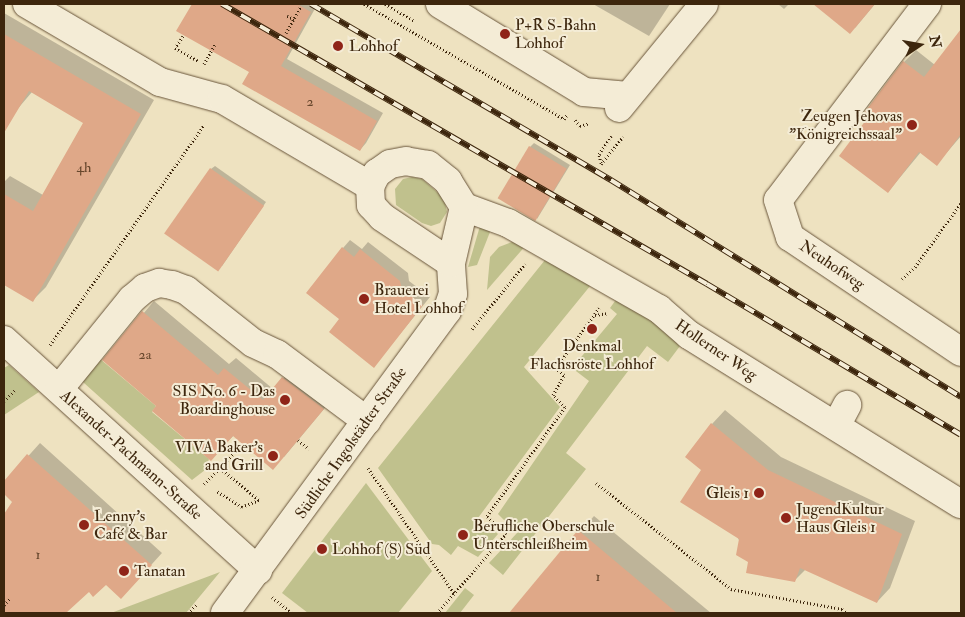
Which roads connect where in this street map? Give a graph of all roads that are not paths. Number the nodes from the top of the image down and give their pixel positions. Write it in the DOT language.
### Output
graph roads {
  1 [pos="27,4"];
  2 [pos="440,4"];
  3 [pos="704,4"];
  4 [pos="927,4"];
  5 [pos="370,186"];
  6 [pos="464,207"];
  7 [pos="451,263"];
  8 [pos="4,340"];
  9 [pos="961,352"];
  10 [pos="59,389"];
  11 [pos="367,421"];
  12 [pos="961,504"];
  13 [pos="258,570"];
  14 [pos="225,613"];
  1 -- 5 [label="street"];
  2 -- 3 [label="street"];
  4 -- 9 [label="street, Neuhofweg"];
  5 -- 6 [label="street"];
  5 -- 7 [label="street"];
  6 -- 7 [label="street, Südliche Ingolstädter Straße"];
  6 -- 12 [label="street, Hollerner Weg"];
  7 -- 11 [label="street, Südliche Ingolstädter Straße"];
  8 -- 10 [label="street, Alexander-Pachmann-Straße"];
  10 -- 11 [label="street"];
  10 -- 13 [label="street, Alexander-Pachmann-Straße"];
  11 -- 13 [label="street, Südliche Ingolstädter Straße"];
  13 -- 14 [label="street, Südliche Ingolstädter Straße"];
}
